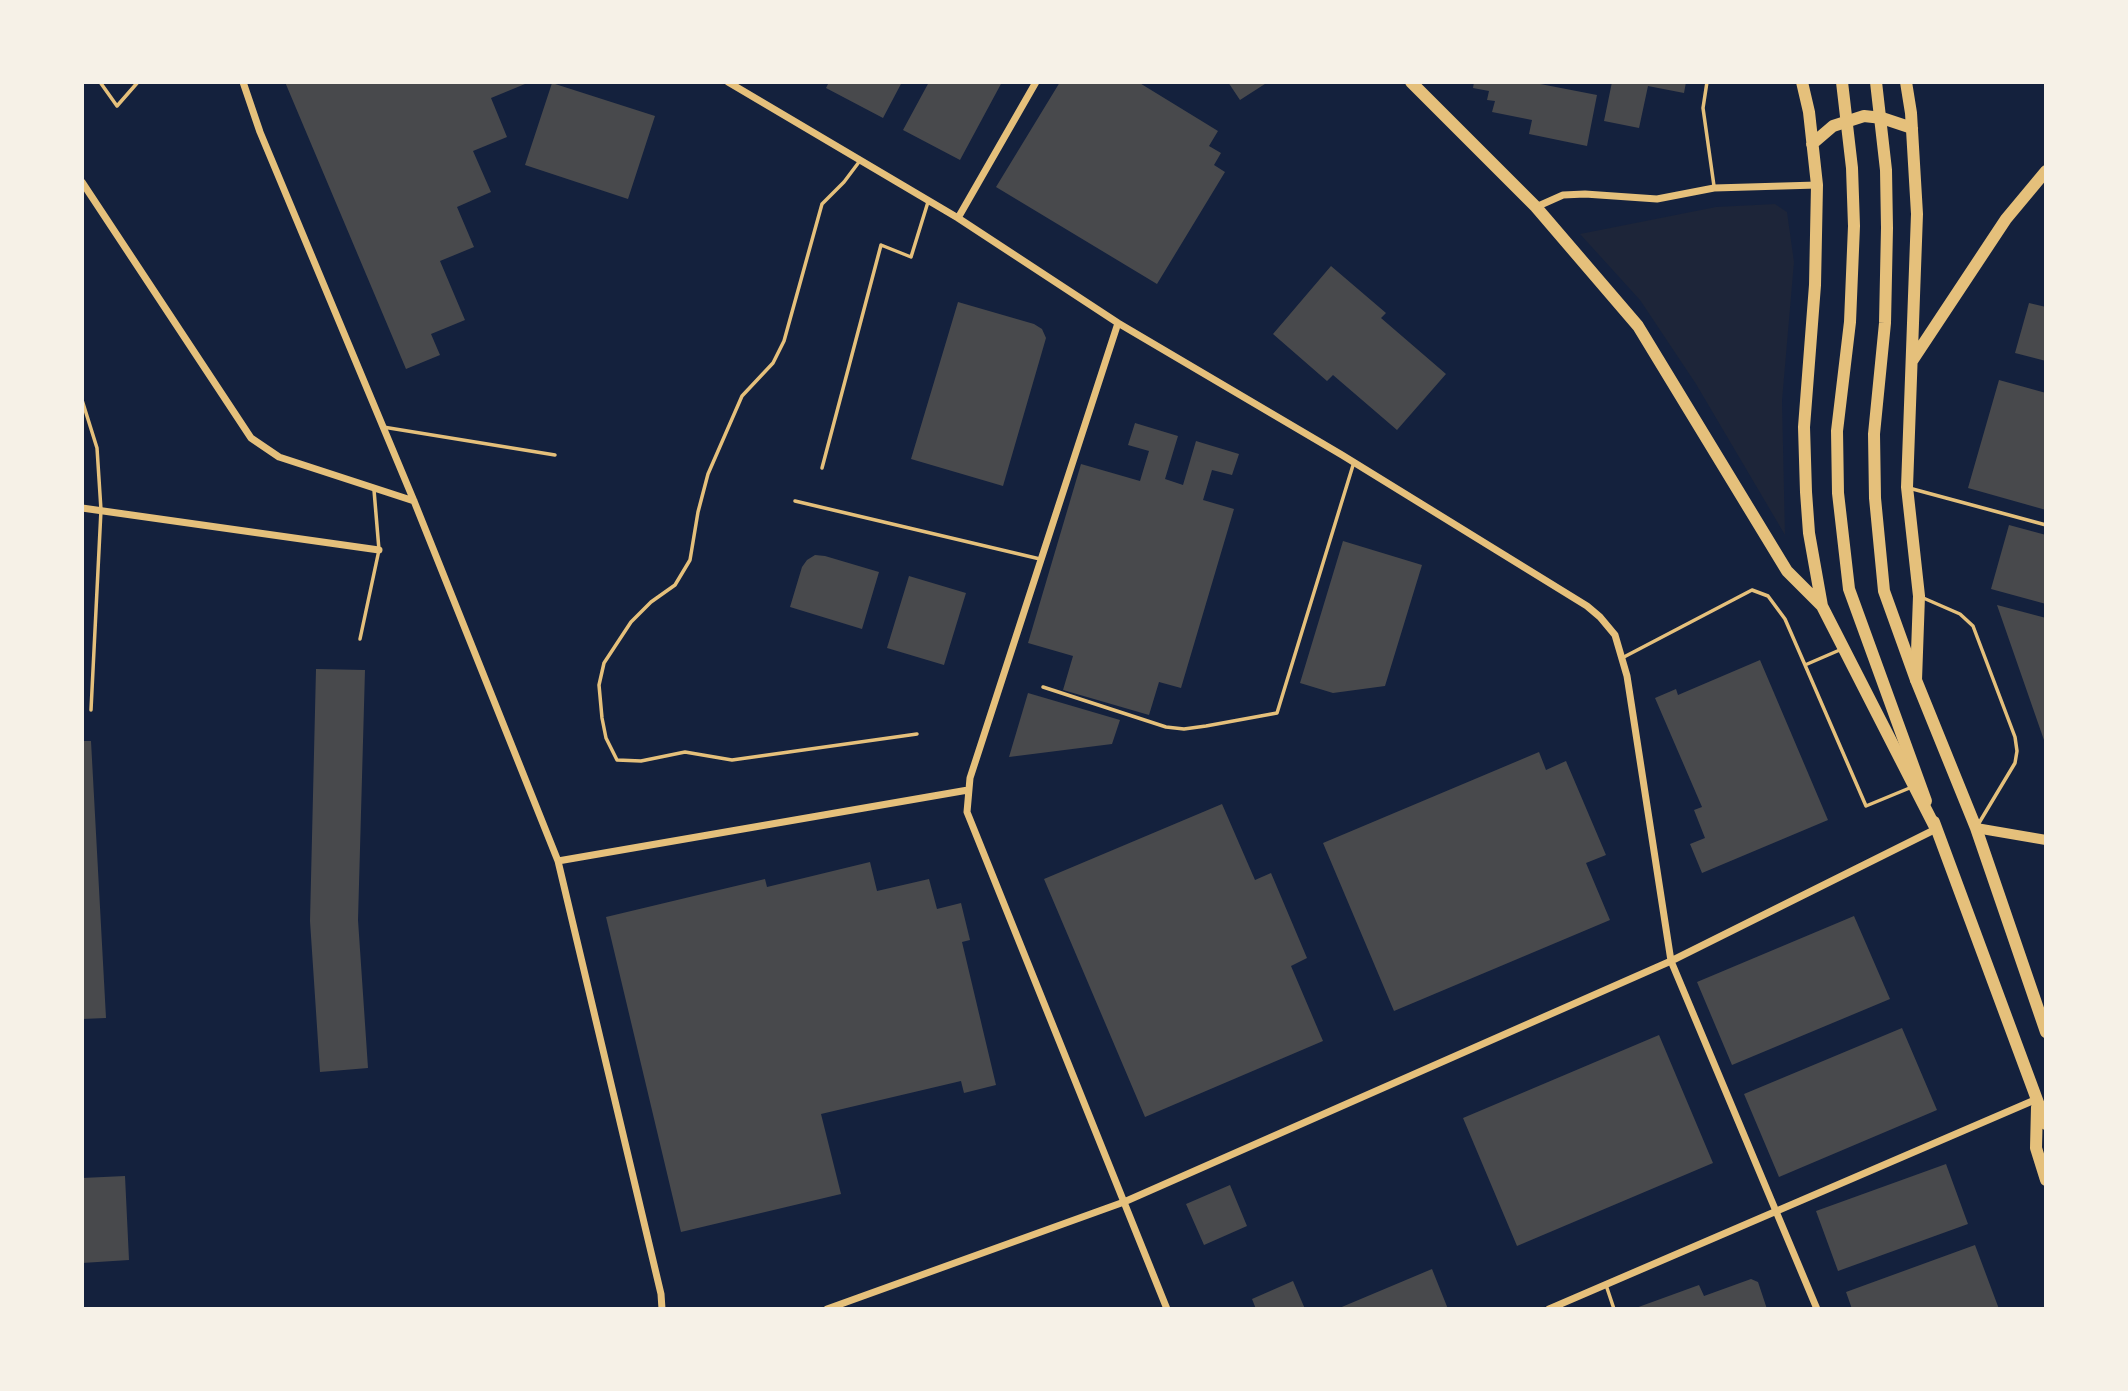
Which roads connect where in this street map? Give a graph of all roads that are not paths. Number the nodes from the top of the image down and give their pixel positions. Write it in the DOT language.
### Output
graph roads {
  1 [pos="100,82"];
  2 [pos="138,82"];
  3 [pos="243,82"];
  4 [pos="728,82"];
  5 [pos="1036,82"];
  6 [pos="1411,82"];
  7 [pos="1707,82"];
  8 [pos="1802,82"];
  9 [pos="1842,82"];
  10 [pos="1876,82"];
  11 [pos="1906,82"];
  12 [pos="1912,128"];
  13 [pos="1812,144"];
  14 [pos="860,160"];
  15 [pos="2046,171"];
  16 [pos="82,182"];
  17 [pos="1817,185"];
  18 [pos="1714,188"];
  19 [pos="929,200"];
  20 [pos="1535,207"];
  21 [pos="958,218"];
  22 [pos="1118,323"];
  23 [pos="1912,362"];
  24 [pos="82,400"];
  25 [pos="381,426"];
  26 [pos="555,455"];
  27 [pos="1354,462"];
  28 [pos="822,468"];
  29 [pos="1907,487"];
  30 [pos="374,490"];
  31 [pos="414,501"];
  32 [pos="796,501"];
  33 [pos="82,508"];
  34 [pos="101,510"];
  35 [pos="2046,524"];
  36 [pos="379,550"];
  37 [pos="1042,559"];
  38 [pos="1919,596"];
  39 [pos="1822,606"];
  40 [pos="360,639"];
  41 [pos="1844,648"];
  42 [pos="1622,658"];
  43 [pos="1805,664"];
  44 [pos="1916,680"];
  45 [pos="1043,687"];
  46 [pos="91,709"];
  47 [pos="917,734"];
  48 [pos="1914,786"];
  49 [pos="968,790"];
  50 [pos="1976,828"];
  51 [pos="1937,829"];
  52 [pos="2046,840"];
  53 [pos="558,861"];
  54 [pos="1671,961"];
  55 [pos="2046,1032"];
  56 [pos="2037,1099"];
  57 [pos="2046,1124"];
  58 [pos="2046,1180"];
  59 [pos="1124,1202"];
  60 [pos="1778,1212"];
  61 [pos="1605,1283"];
  62 [pos="662,1309"];
  63 [pos="827,1309"];
  64 [pos="1167,1309"];
  65 [pos="1549,1309"];
  66 [pos="1614,1309"];
  67 [pos="1817,1309"];
  1 -- 2 [label="lane"];
  3 -- 25 [label="street"];
  4 -- 14 [label="street"];
  5 -- 21 [label="street"];
  6 -- 20 [label="main road"];
  7 -- 18 [label="lane"];
  8 -- 13 [label="main road"];
  9 -- 51 [label="main road"];
  10 -- 44 [label="main road"];
  11 -- 12 [label="main road"];
  12 -- 13 [label="main road"];
  12 -- 23 [label="main road"];
  13 -- 17 [label="main road"];
  14 -- 19 [label="street"];
  14 -- 47 [label="lane"];
  15 -- 23 [label="main road"];
  16 -- 30 [label="street"];
  17 -- 18 [label="street"];
  17 -- 39 [label="main road"];
  18 -- 20 [label="street"];
  19 -- 21 [label="street"];
  19 -- 28 [label="lane"];
  20 -- 39 [label="main road"];
  21 -- 22 [label="street"];
  22 -- 27 [label="street"];
  22 -- 37 [label="street"];
  23 -- 29 [label="main road"];
  24 -- 34 [label="lane"];
  25 -- 26 [label="lane"];
  25 -- 31 [label="street"];
  27 -- 42 [label="street"];
  27 -- 45 [label="lane"];
  29 -- 35 [label="lane"];
  29 -- 38 [label="main road"];
  30 -- 31 [label="street"];
  30 -- 36 [label="lane"];
  31 -- 53 [label="street"];
  32 -- 37 [label="lane"];
  33 -- 34 [label="street"];
  34 -- 36 [label="street"];
  34 -- 46 [label="lane"];
  36 -- 40 [label="lane"];
  37 -- 49 [label="street"];
  38 -- 44 [label="main road"];
  38 -- 50 [label="lane"];
  39 -- 41 [label="main road"];
  41 -- 43 [label="lane"];
  41 -- 48 [label="main road"];
  42 -- 43 [label="lane"];
  42 -- 54 [label="street"];
  43 -- 48 [label="lane"];
  44 -- 50 [label="main road"];
  48 -- 51 [label="main road"];
  49 -- 53 [label="street"];
  49 -- 59 [label="street"];
  50 -- 52 [label="street"];
  50 -- 55 [label="main road"];
  51 -- 54 [label="street"];
  51 -- 56 [label="main road"];
  53 -- 62 [label="street"];
  54 -- 59 [label="street"];
  54 -- 60 [label="street"];
  56 -- 57 [label="main road"];
  56 -- 58 [label="main road"];
  56 -- 60 [label="street"];
  59 -- 63 [label="street"];
  59 -- 64 [label="street"];
  60 -- 61 [label="street"];
  60 -- 67 [label="street"];
  61 -- 65 [label="street"];
  61 -- 66 [label="lane"];
}
